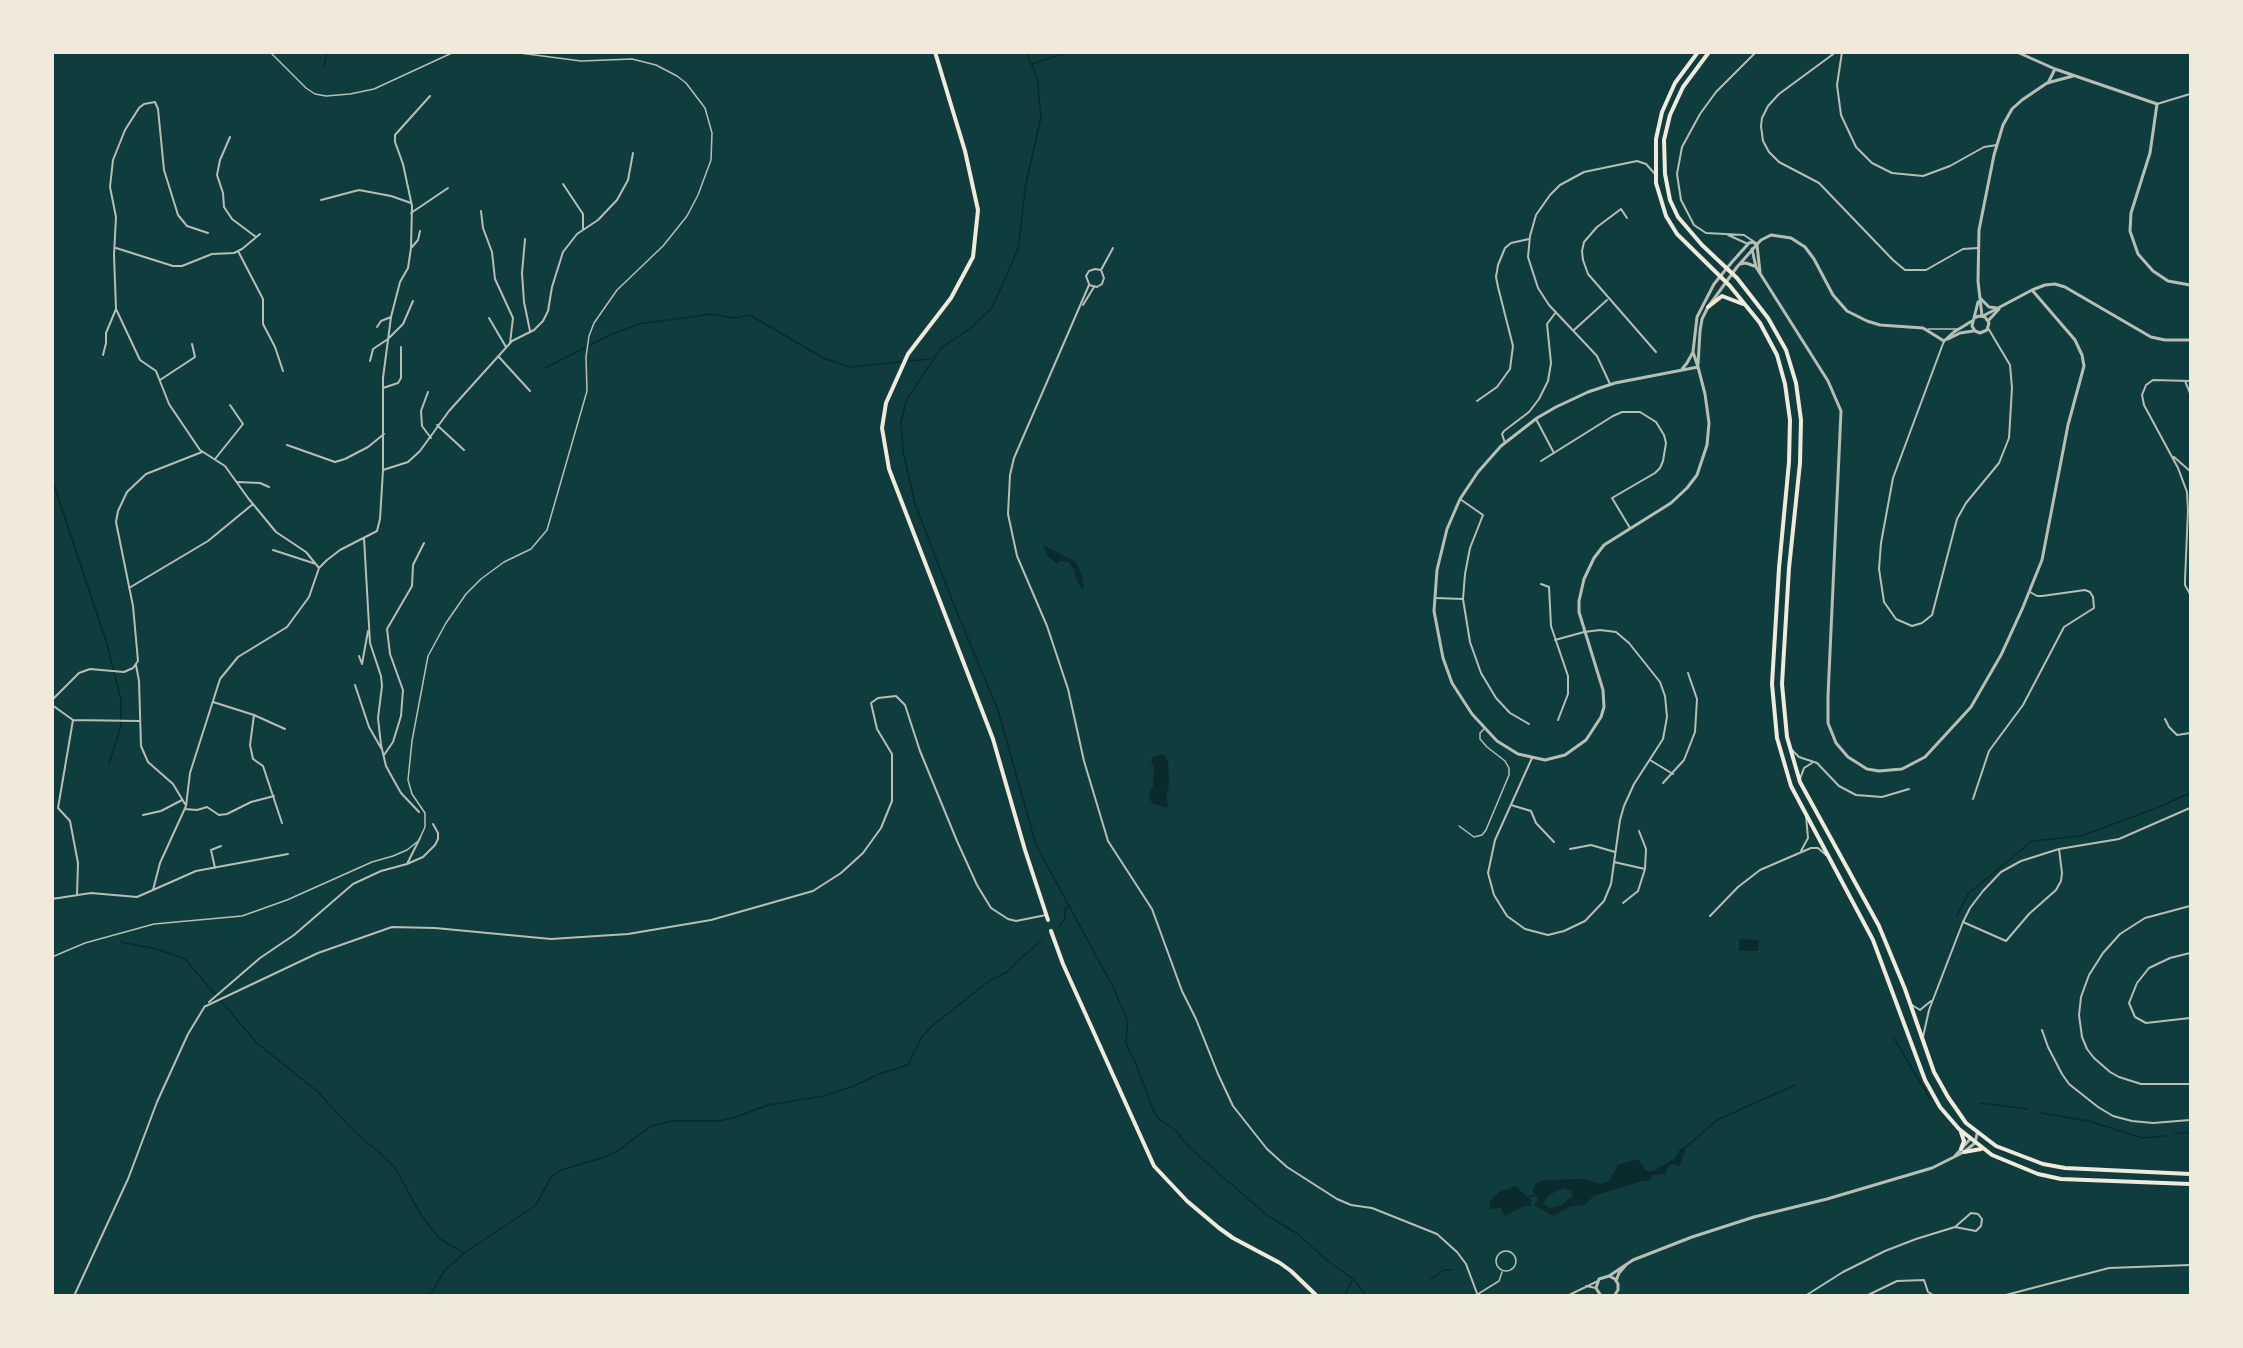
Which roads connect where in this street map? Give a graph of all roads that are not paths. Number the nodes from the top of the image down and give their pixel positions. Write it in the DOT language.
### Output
graph roads {
  1 [pos="270,52"];
  2 [pos="454,52"];
  3 [pos="512,52"];
  4 [pos="936,52"];
  5 [pos="1698,52"];
  6 [pos="1709,52"];
  7 [pos="1756,52"];
  8 [pos="1836,52"];
  9 [pos="1842,52"];
  10 [pos="2017,52"];
  11 [pos="2055,69"];
  12 [pos="2075,76"];
  13 [pos="2048,83"];
  14 [pos="2190,95"];
  15 [pos="430,96"];
  16 [pos="2190,99"];
  17 [pos="2157,104"];
  18 [pos="230,137"];
  19 [pos="1997,145"];
  20 [pos="633,153"];
  21 [pos="1655,174"];
  22 [pos="563,184"];
  23 [pos="448,188"];
  24 [pos="321,200"];
  25 [pos="411,203"];
  26 [pos="481,211"];
  27 [pos="411,213"];
  28 [pos="1627,218"];
  29 [pos="583,230"];
  30 [pos="420,231"];
  31 [pos="208,233"];
  32 [pos="260,234"];
  33 [pos="1726,234"];
  34 [pos="256,237"];
  35 [pos="525,239"];
  36 [pos="1529,239"];
  37 [pos="1748,244"];
  38 [pos="1757,245"];
  39 [pos="116,248"];
  40 [pos="411,248"];
  41 [pos="1113,248"];
  42 [pos="1978,248"];
  43 [pos="1752,249"];
  44 [pos="238,251"];
  45 [pos="1739,265"];
  46 [pos="1727,268"];
  47 [pos="1757,269"];
  48 [pos="1101,270"];
  49 [pos="1732,273"];
  50 [pos="1761,275"];
  51 [pos="1720,276"];
  52 [pos="1725,281"];
  53 [pos="1089,285"];
  54 [pos="2190,285"];
  55 [pos="1094,287"];
  56 [pos="2032,290"];
  57 [pos="1979,297"];
  58 [pos="1608,299"];
  59 [pos="413,302"];
  60 [pos="1746,305"];
  61 [pos="2002,306"];
  62 [pos="1708,307"];
  63 [pos="1998,308"];
  64 [pos="116,309"];
  65 [pos="1079,312"];
  66 [pos="1556,312"];
  67 [pos="1983,316"];
  68 [pos="392,317"];
  69 [pos="489,318"];
  70 [pos="1973,320"];
  71 [pos="1988,321"];
  72 [pos="377,327"];
  73 [pos="1988,328"];
  74 [pos="1928,329"];
  75 [pos="1959,329"];
  76 [pos="1574,330"];
  77 [pos="1975,331"];
  78 [pos="530,332"];
  79 [pos="388,339"];
  80 [pos="2190,340"];
  81 [pos="1944,341"];
  82 [pos="192,344"];
  83 [pos="510,344"];
  84 [pos="401,347"];
  85 [pos="506,348"];
  86 [pos="1656,352"];
  87 [pos="1693,352"];
  88 [pos="103,355"];
  89 [pos="498,356"];
  90 [pos="369,361"];
  91 [pos="1698,367"];
  92 [pos="1680,370"];
  93 [pos="283,371"];
  94 [pos="160,380"];
  95 [pos="2185,381"];
  96 [pos="2190,381"];
  97 [pos="1610,384"];
  98 [pos="383,388"];
  99 [pos="530,391"];
  100 [pos="428,393"];
  101 [pos="2190,393"];
  102 [pos="1477,401"];
  103 [pos="230,405"];
  104 [pos="1536,419"];
  105 [pos="437,425"];
  106 [pos="384,434"];
  107 [pos="431,438"];
  108 [pos="1505,443"];
  109 [pos="287,445"];
  110 [pos="464,450"];
  111 [pos="203,452"];
  112 [pos="1554,453"];
  113 [pos="2171,455"];
  114 [pos="215,459"];
  115 [pos="1541,461"];
  116 [pos="383,470"];
  117 [pos="2190,471"];
  118 [pos="237,482"];
  119 [pos="269,487"];
  120 [pos="1460,499"];
  121 [pos="253,504"];
  122 [pos="1630,528"];
  123 [pos="364,538"];
  124 [pos="424,543"];
  125 [pos="273,550"];
  126 [pos="316,564"];
  127 [pos="319,568"];
  128 [pos="1541,584"];
  129 [pos="129,588"];
  130 [pos="2030,592"];
  131 [pos="2190,594"];
  132 [pos="1434,598"];
  133 [pos="1463,599"];
  134 [pos="369,626"];
  135 [pos="1584,632"];
  136 [pos="1555,640"];
  137 [pos="358,656"];
  138 [pos="136,665"];
  139 [pos="1688,673"];
  140 [pos="356,685"];
  141 [pos="52,700"];
  142 [pos="213,702"];
  143 [pos="52,705"];
  144 [pos="254,715"];
  145 [pos="2165,719"];
  146 [pos="73,720"];
  147 [pos="1558,720"];
  148 [pos="140,721"];
  149 [pos="1529,724"];
  150 [pos="1484,728"];
  151 [pos="285,729"];
  152 [pos="2190,733"];
  153 [pos="1789,746"];
  154 [pos="382,751"];
  155 [pos="383,756"];
  156 [pos="1532,758"];
  157 [pos="1650,760"];
  158 [pos="1814,762"];
  159 [pos="1673,774"];
  160 [pos="1800,782"];
  161 [pos="1663,783"];
  162 [pos="1909,789"];
  163 [pos="274,796"];
  164 [pos="1973,799"];
  165 [pos="182,800"];
  166 [pos="1511,805"];
  167 [pos="185,807"];
  168 [pos="2190,808"];
  169 [pos="419,812"];
  170 [pos="143,815"];
  171 [pos="1806,816"];
  172 [pos="282,822"];
  173 [pos="433,824"];
  174 [pos="1459,826"];
  175 [pos="1639,831"];
  176 [pos="420,838"];
  177 [pos="1554,842"];
  178 [pos="221,846"];
  179 [pos="1570,849"];
  180 [pos="2059,849"];
  181 [pos="1801,851"];
  182 [pos="1615,852"];
  183 [pos="288,854"];
  184 [pos="1828,857"];
  185 [pos="1614,862"];
  186 [pos="407,864"];
  187 [pos="215,868"];
  188 [pos="1645,869"];
  189 [pos="153,890"];
  190 [pos="77,895"];
  191 [pos="52,899"];
  192 [pos="1623,903"];
  193 [pos="2190,906"];
  194 [pos="1710,916"];
  195 [pos="1047,918"];
  196 [pos="1963,922"];
  197 [pos="1051,931"];
  198 [pos="2190,953"];
  199 [pos="52,957"];
  200 [pos="1933,999"];
  201 [pos="1909,1001"];
  202 [pos="206,1006"];
  203 [pos="2190,1018"];
  204 [pos="2042,1030"];
  205 [pos="1923,1042"];
  206 [pos="2190,1084"];
  207 [pos="2190,1120"];
  208 [pos="1959,1129"];
  209 [pos="1977,1134"];
  210 [pos="1970,1139"];
  211 [pos="1975,1143"];
  212 [pos="1963,1150"];
  213 [pos="1985,1150"];
  214 [pos="2190,1174"];
  215 [pos="2190,1184"];
  216 [pos="1955,1227"];
  217 [pos="1640,1257"];
  218 [pos="2190,1265"];
  219 [pos="1503,1272"];
  220 [pos="1609,1276"];
  221 [pos="1598,1281"];
  222 [pos="1616,1281"];
  223 [pos="1580,1288"];
  224 [pos="1596,1288"];
  225 [pos="1478,1295"];
  226 [pos="1600,1295"];
  227 [pos="74,1296"];
  228 [pos="1317,1296"];
  229 [pos="1566,1296"];
  230 [pos="1614,1296"];
  231 [pos="1805,1296"];
  232 [pos="1866,1296"];
  233 [pos="1935,1296"];
  234 [pos="2002,1296"];
  1 -- 2 [label="lane"];
  3 -- 176 [label="lane"];
  4 -- 195 [label="main road"];
  5 -- 21 [label="main road"];
  6 -- 46 [label="main road"];
  7 -- 33 [label="street"];
  8 -- 42 [label="street"];
  9 -- 19 [label="street"];
  10 -- 11 [label="street"];
  11 -- 12 [label="street"];
  11 -- 13 [label="street"];
  12 -- 13 [label="street"];
  12 -- 17 [label="street"];
  13 -- 19 [label="street"];
  14 -- 16 [label="street"];
  14 -- 17 [label="street"];
  15 -- 25 [label="street"];
  17 -- 54 [label="street"];
  18 -- 34 [label="street"];
  19 -- 42 [label="street"];
  20 -- 29 [label="street"];
  21 -- 36 [label="street"];
  21 -- 51 [label="main road"];
  22 -- 29 [label="street"];
  23 -- 27 [label="street"];
  24 -- 25 [label="street"];
  25 -- 27 [label="street"];
  26 -- 83 [label="street"];
  27 -- 40 [label="street"];
  28 -- 58 [label="street"];
  29 -- 78 [label="street"];
  30 -- 40 [label="street"];
  31 -- 39 [label="street"];
  32 -- 34 [label="street"];
  33 -- 37 [label="street"];
  33 -- 38 [label="street"];
  34 -- 44 [label="street"];
  35 -- 78 [label="street"];
  36 -- 66 [label="street"];
  36 -- 102 [label="street"];
  37 -- 38 [label="street"];
  37 -- 43 [label="street"];
  37 -- 46 [label="street"];
  38 -- 43 [label="street"];
  38 -- 50 [label="street"];
  38 -- 74 [label="street"];
  39 -- 44 [label="street"];
  39 -- 64 [label="street"];
  40 -- 68 [label="street"];
  41 -- 48 [label="street"];
  42 -- 57 [label="street"];
  43 -- 45 [label="street"];
  43 -- 47 [label="street"];
  44 -- 93 [label="street"];
  45 -- 47 [label="street"];
  45 -- 49 [label="street"];
  46 -- 49 [label="main road"];
  46 -- 51 [label="street"];
  47 -- 50 [label="street"];
  48 -- 53 [label="street"];
  48 -- 55 [label="street"];
  49 -- 52 [label="street"];
  49 -- 153 [label="main road"];
  50 -- 130 [label="street"];
  51 -- 52 [label="main road"];
  51 -- 87 [label="street"];
  52 -- 60 [label="main road"];
  52 -- 62 [label="street"];
  53 -- 55 [label="street"];
  53 -- 65 [label="street"];
  55 -- 65 [label="street"];
  56 -- 61 [label="street"];
  56 -- 80 [label="street"];
  56 -- 130 [label="street"];
  57 -- 63 [label="street"];
  57 -- 67 [label="street"];
  57 -- 70 [label="street"];
  58 -- 76 [label="street"];
  58 -- 86 [label="street"];
  59 -- 79 [label="street"];
  60 -- 62 [label="main road"];
  60 -- 171 [label="main road"];
  61 -- 63 [label="street"];
  61 -- 71 [label="street"];
  62 -- 91 [label="street"];
  63 -- 67 [label="street"];
  64 -- 88 [label="street"];
  64 -- 94 [label="street"];
  65 -- 225 [label="street"];
  66 -- 76 [label="street"];
  66 -- 108 [label="street"];
  67 -- 70 [label="street"];
  67 -- 71 [label="street"];
  68 -- 72 [label="street"];
  68 -- 79 [label="street"];
  69 -- 85 [label="street"];
  70 -- 75 [label="street"];
  70 -- 77 [label="street"];
  71 -- 73 [label="street"];
  73 -- 77 [label="street"];
  73 -- 81 [label="street"];
  74 -- 75 [label="lane"];
  74 -- 81 [label="street"];
  75 -- 81 [label="street"];
  76 -- 97 [label="street"];
  77 -- 81 [label="street"];
  78 -- 83 [label="street"];
  79 -- 90 [label="street"];
  79 -- 98 [label="street"];
  82 -- 94 [label="street"];
  83 -- 85 [label="street"];
  84 -- 98 [label="street"];
  85 -- 89 [label="street"];
  87 -- 91 [label="street"];
  87 -- 92 [label="street"];
  89 -- 99 [label="street"];
  89 -- 105 [label="street"];
  91 -- 92 [label="street"];
  91 -- 122 [label="street"];
  92 -- 97 [label="street"];
  94 -- 111 [label="street"];
  95 -- 96 [label="street"];
  95 -- 101 [label="street"];
  95 -- 113 [label="street"];
  97 -- 104 [label="street"];
  98 -- 106 [label="street"];
  100 -- 107 [label="street"];
  103 -- 114 [label="street"];
  104 -- 108 [label="street"];
  104 -- 112 [label="street"];
  105 -- 107 [label="street"];
  105 -- 110 [label="street"];
  106 -- 109 [label="street"];
  106 -- 116 [label="street"];
  107 -- 116 [label="street"];
  108 -- 120 [label="street"];
  111 -- 114 [label="street"];
  111 -- 129 [label="street"];
  112 -- 115 [label="street"];
  112 -- 122 [label="street"];
  113 -- 117 [label="street"];
  113 -- 131 [label="street"];
  114 -- 118 [label="street"];
  116 -- 123 [label="street"];
  118 -- 119 [label="street"];
  118 -- 121 [label="street"];
  120 -- 132 [label="street"];
  120 -- 133 [label="street"];
  121 -- 126 [label="street"];
  121 -- 129 [label="street"];
  122 -- 135 [label="street"];
  123 -- 127 [label="street"];
  123 -- 134 [label="street"];
  124 -- 155 [label="street"];
  125 -- 126 [label="street"];
  126 -- 127 [label="street"];
  127 -- 142 [label="street"];
  128 -- 136 [label="street"];
  129 -- 138 [label="street"];
  130 -- 164 [label="street"];
  132 -- 133 [label="street"];
  132 -- 150 [label="street"];
  133 -- 149 [label="street"];
  134 -- 137 [label="street"];
  134 -- 154 [label="street"];
  135 -- 136 [label="street"];
  135 -- 156 [label="street"];
  135 -- 157 [label="street"];
  136 -- 147 [label="street"];
  138 -- 141 [label="street"];
  138 -- 148 [label="street"];
  139 -- 159 [label="street"];
  140 -- 154 [label="street"];
  142 -- 144 [label="street"];
  142 -- 167 [label="street"];
  143 -- 146 [label="street"];
  144 -- 151 [label="street"];
  144 -- 163 [label="street"];
  145 -- 152 [label="street"];
  146 -- 148 [label="street"];
  146 -- 190 [label="street"];
  148 -- 165 [label="street"];
  150 -- 156 [label="street"];
  150 -- 174 [label="lane"];
  153 -- 158 [label="street"];
  153 -- 160 [label="main road"];
  154 -- 155 [label="street"];
  155 -- 169 [label="street"];
  156 -- 166 [label="street"];
  157 -- 159 [label="street"];
  157 -- 182 [label="street"];
  158 -- 160 [label="street"];
  158 -- 162 [label="street"];
  159 -- 161 [label="street"];
  160 -- 201 [label="main road"];
  163 -- 167 [label="street"];
  163 -- 172 [label="street"];
  165 -- 167 [label="street"];
  165 -- 170 [label="street"];
  166 -- 177 [label="street"];
  166 -- 185 [label="street"];
  167 -- 189 [label="street"];
  168 -- 180 [label="street"];
  171 -- 181 [label="street"];
  171 -- 184 [label="main road"];
  173 -- 186 [label="street"];
  175 -- 188 [label="street"];
  176 -- 186 [label="street"];
  176 -- 199 [label="lane"];
  178 -- 187 [label="street"];
  179 -- 182 [label="street"];
  180 -- 196 [label="street"];
  180 -- 196 [label="street"];
  181 -- 184 [label="street"];
  181 -- 194 [label="street"];
  182 -- 185 [label="street"];
  183 -- 187 [label="street"];
  184 -- 208 [label="main road"];
  185 -- 188 [label="street"];
  186 -- 202 [label="street"];
  187 -- 189 [label="street"];
  188 -- 192 [label="street"];
  189 -- 190 [label="street"];
  190 -- 191 [label="street"];
  193 -- 206 [label="street"];
  195 -- 202 [label="street"];
  196 -- 200 [label="street"];
  197 -- 228 [label="main road"];
  198 -- 203 [label="street"];
  200 -- 201 [label="street"];
  200 -- 205 [label="street"];
  201 -- 205 [label="main road"];
  202 -- 227 [label="street"];
  204 -- 207 [label="street"];
  205 -- 209 [label="main road"];
  208 -- 210 [label="main road"];
  208 -- 212 [label="main road"];
  209 -- 210 [label="street"];
  209 -- 211 [label="street"];
  209 -- 214 [label="main road"];
  210 -- 211 [label="main road"];
  210 -- 212 [label="street"];
  211 -- 212 [label="street"];
  211 -- 213 [label="main road"];
  212 -- 213 [label="main road"];
  212 -- 217 [label="street"];
  213 -- 215 [label="main road"];
  216 -- 216 [label="street"];
  216 -- 231 [label="street"];
  217 -- 220 [label="street"];
  217 -- 222 [label="street"];
  218 -- 234 [label="street"];
  219 -- 219 [label="lane"];
  219 -- 225 [label="lane"];
  220 -- 221 [label="street"];
  220 -- 222 [label="street"];
  221 -- 223 [label="street"];
  221 -- 224 [label="street"];
  222 -- 230 [label="street"];
  223 -- 224 [label="street"];
  223 -- 229 [label="street"];
  224 -- 226 [label="street"];
  232 -- 233 [label="street"];
}
